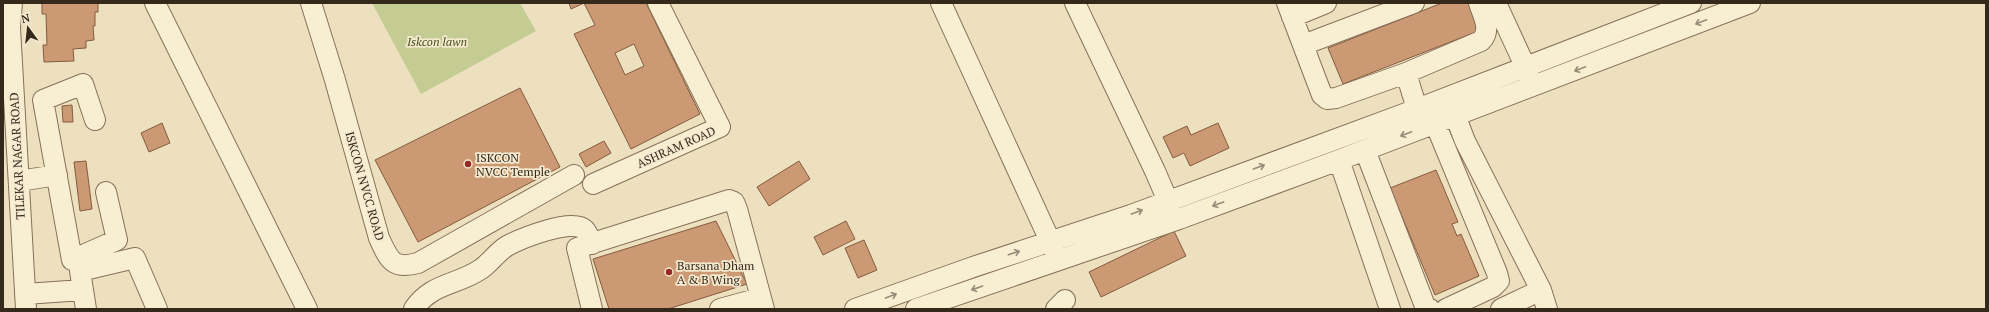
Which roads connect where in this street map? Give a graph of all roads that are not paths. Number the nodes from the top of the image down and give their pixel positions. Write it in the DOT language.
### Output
graph roads {
  1 [pos="12,3"];
  2 [pos="154,3"];
  3 [pos="311,3"];
  4 [pos="658,3"];
  5 [pos="941,3"];
  6 [pos="1075,3"];
  7 [pos="1326,3"];
  8 [pos="1414,3"];
  9 [pos="1479,3"];
  10 [pos="1496,3"];
  11 [pos="1691,3"];
  12 [pos="1750,3"];
  13 [pos="1730,7"];
  14 [pos="1290,10"];
  15 [pos="1303,45"];
  16 [pos="1526,67"];
  17 [pos="1406,73"];
  18 [pos="1534,87"];
  19 [pos="1417,108"];
  20 [pos="1454,115"];
  21 [pos="96,120"];
  22 [pos="1436,123"];
  23 [pos="1365,150"];
  24 [pos="1339,160"];
  25 [pos="57,175"];
  26 [pos="574,175"];
  27 [pos="19,181"];
  28 [pos="593,184"];
  29 [pos="106,192"];
  30 [pos="1169,200"];
  31 [pos="1176,220"];
  32 [pos="1051,241"];
  33 [pos="592,244"];
  34 [pos="1058,260"];
  35 [pos="1541,290"];
  36 [pos="85,299"];
  37 [pos="26,302"];
  38 [pos="762,303"];
  39 [pos="157,309"];
  40 [pos="306,309"];
  41 [pos="414,309"];
  42 [pos="592,309"];
  43 [pos="720,309"];
  44 [pos="854,309"];
  45 [pos="916,309"];
  46 [pos="1390,309"];
  47 [pos="1430,309"];
  48 [pos="1446,309"];
  49 [pos="1501,309"];
  50 [pos="1547,309"];
  1 -- 27 [label="street, TILEKAR NAGAR ROAD"];
  2 -- 40 [label="street"];
  3 -- 26 [label="street, ISKCON NVCC ROAD"];
  4 -- 28 [label="street, ASHRAM ROAD"];
  5 -- 32 [label="street"];
  6 -- 30 [label="street"];
  7 -- 14 [label="street"];
  8 -- 15 [label="street"];
  9 -- 17 [label="street"];
  10 -- 16 [label="street"];
  11 -- 16 [label="street"];
  12 -- 13 [label="street"];
  13 -- 18 [label="street, one-way"];
  14 -- 15 [label="street"];
  15 -- 17 [label="street"];
  16 -- 18 [label="street"];
  16 -- 19 [label="street"];
  17 -- 19 [label="street"];
  18 -- 20 [label="street"];
  30 -- 19 [label="street, one-way"];
  20 -- 22 [label="street"];
  20 -- 35 [label="street"];
  21 -- 25 [label="street"];
  22 -- 23 [label="street, one-way"];
  22 -- 48 [label="street"];
  23 -- 24 [label="street"];
  23 -- 47 [label="street"];
  24 -- 31 [label="street, one-way"];
  24 -- 46 [label="street"];
  25 -- 27 [label="street"];
  25 -- 29 [label="street"];
  27 -- 37 [label="street, TILEKAR NAGAR ROAD"];
  30 -- 31 [label="street"];
  32 -- 30 [label="street, one-way"];
  31 -- 34 [label="street"];
  32 -- 34 [label="street"];
  44 -- 32 [label="street, one-way"];
  33 -- 38 [label="street"];
  33 -- 41 [label="street"];
  33 -- 42 [label="street"];
  34 -- 45 [label="street, one-way"];
  35 -- 49 [label="street"];
  35 -- 50 [label="street"];
  36 -- 37 [label="street"];
  36 -- 39 [label="street"];
  38 -- 43 [label="street"];
}
